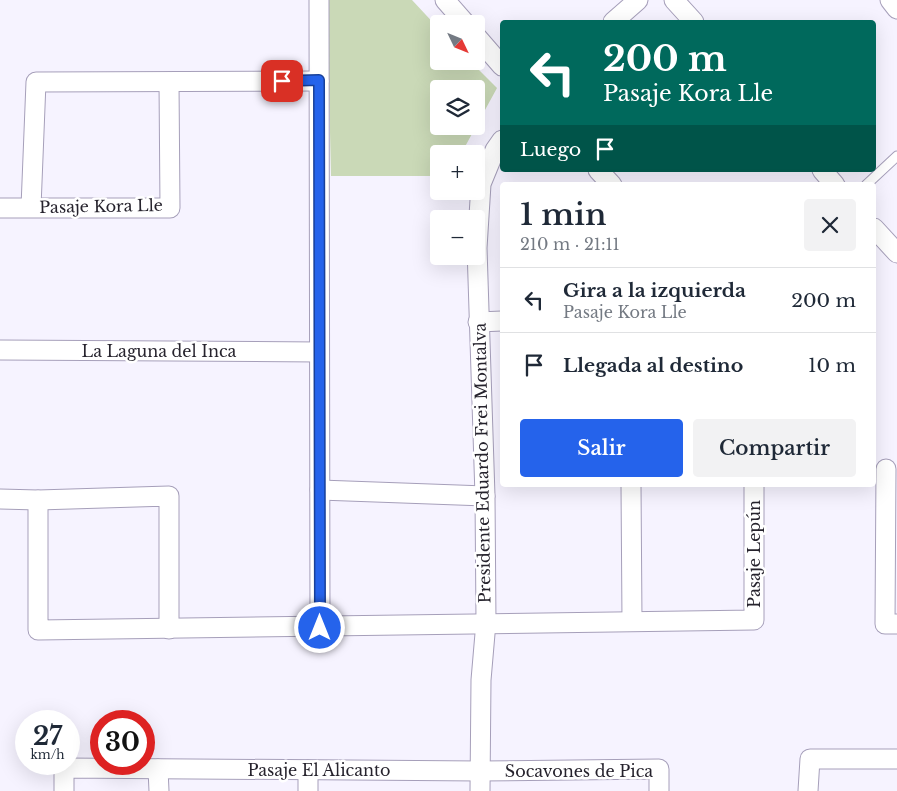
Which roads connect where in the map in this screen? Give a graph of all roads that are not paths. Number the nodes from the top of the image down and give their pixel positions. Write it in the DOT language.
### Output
graph roads {
  1 [pos="318,0"];
  2 [pos="445,0"];
  3 [pos="638,0"];
  4 [pos="674,0"];
  5 [pos="890,0"];
  6 [pos="897,9"];
  7 [pos="458,15"];
  8 [pos="616,20"];
  9 [pos="692,20"];
  10 [pos="485,46"];
  11 [pos="500,64"];
  12 [pos="319,80"];
  13 [pos="169,82"];
  14 [pos="500,143"];
  15 [pos="897,156"];
  16 [pos="600,172"];
  17 [pos="824,172"];
  18 [pos="609,182"];
  19 [pos="832,182"];
  20 [pos="869,182"];
  21 [pos="30,207"];
  22 [pos="0,208"];
  23 [pos="876,230"];
  24 [pos="897,253"];
  25 [pos="500,321"];
  26 [pos="478,322"];
  27 [pos="0,350"];
  28 [pos="318,352"];
  29 [pos="885,468"];
  30 [pos="630,487"];
  31 [pos="754,487"];
  32 [pos="320,490"];
  33 [pos="485,496"];
  34 [pos="0,498"];
  35 [pos="38,500"];
  36 [pos="632,621"];
  37 [pos="486,622"];
  38 [pos="897,624"];
  39 [pos="320,628"];
  40 [pos="169,629"];
  41 [pos="897,759"];
  42 [pos="158,769"];
  43 [pos="308,770"];
  44 [pos="480,771"];
  45 [pos="64,791"];
  46 [pos="159,791"];
  47 [pos="308,791"];
  48 [pos="480,791"];
  49 [pos="659,791"];
  50 [pos="808,791"];
  1 -- 12 [label="street"];
  2 -- 7 [label="street"];
  3 -- 8 [label="street"];
  4 -- 9 [label="street"];
  5 -- 6 [label="street"];
  10 -- 11 [label="street"];
  12 -- 13 [label="street, Pasaje Kora Lle"];
  12 -- 28 [label="street"];
  13 -- 21 [label="street, Pasaje Kora Lle"];
  13 -- 21 [label="street, Pasaje Kora Lle"];
  14 -- 26 [label="street, Presidente Eduardo Frei Montalva"];
  15 -- 20 [label="lane"];
  16 -- 18 [label="street"];
  17 -- 19 [label="street"];
  21 -- 22 [label="street, Pasaje Kora Lle"];
  23 -- 24 [label="street"];
  25 -- 26 [label="street"];
  26 -- 33 [label="street, Presidente Eduardo Frei Montalva"];
  27 -- 28 [label="street, La Laguna del Inca"];
  28 -- 32 [label="street"];
  29 -- 38 [label="street"];
  30 -- 36 [label="street"];
  31 -- 36 [label="street, Pasaje Lepún"];
  32 -- 33 [label="street"];
  32 -- 39 [label="street"];
  33 -- 37 [label="street, Presidente Eduardo Frei Montalva"];
  34 -- 35 [label="street"];
  35 -- 40 [label="street, Pasaje Lepún"];
  35 -- 40 [label="street"];
  36 -- 37 [label="street, Pasaje Lepún"];
  37 -- 39 [label="street, Pasaje Lepún"];
  37 -- 44 [label="street, Presidente Eduardo Frei Montalva"];
  39 -- 40 [label="street, Pasaje Lepún"];
  41 -- 50 [label="street"];
  42 -- 43 [label="street, Pasaje El Alicanto"];
  42 -- 45 [label="street, Pasaje El Alicanto"];
  42 -- 46 [label="street"];
  43 -- 44 [label="street, Pasaje El Alicanto"];
  43 -- 47 [label="street"];
  44 -- 48 [label="street, Presidente Eduardo Frei Montalva"];
  44 -- 49 [label="street, Socavones de Pica"];
}
